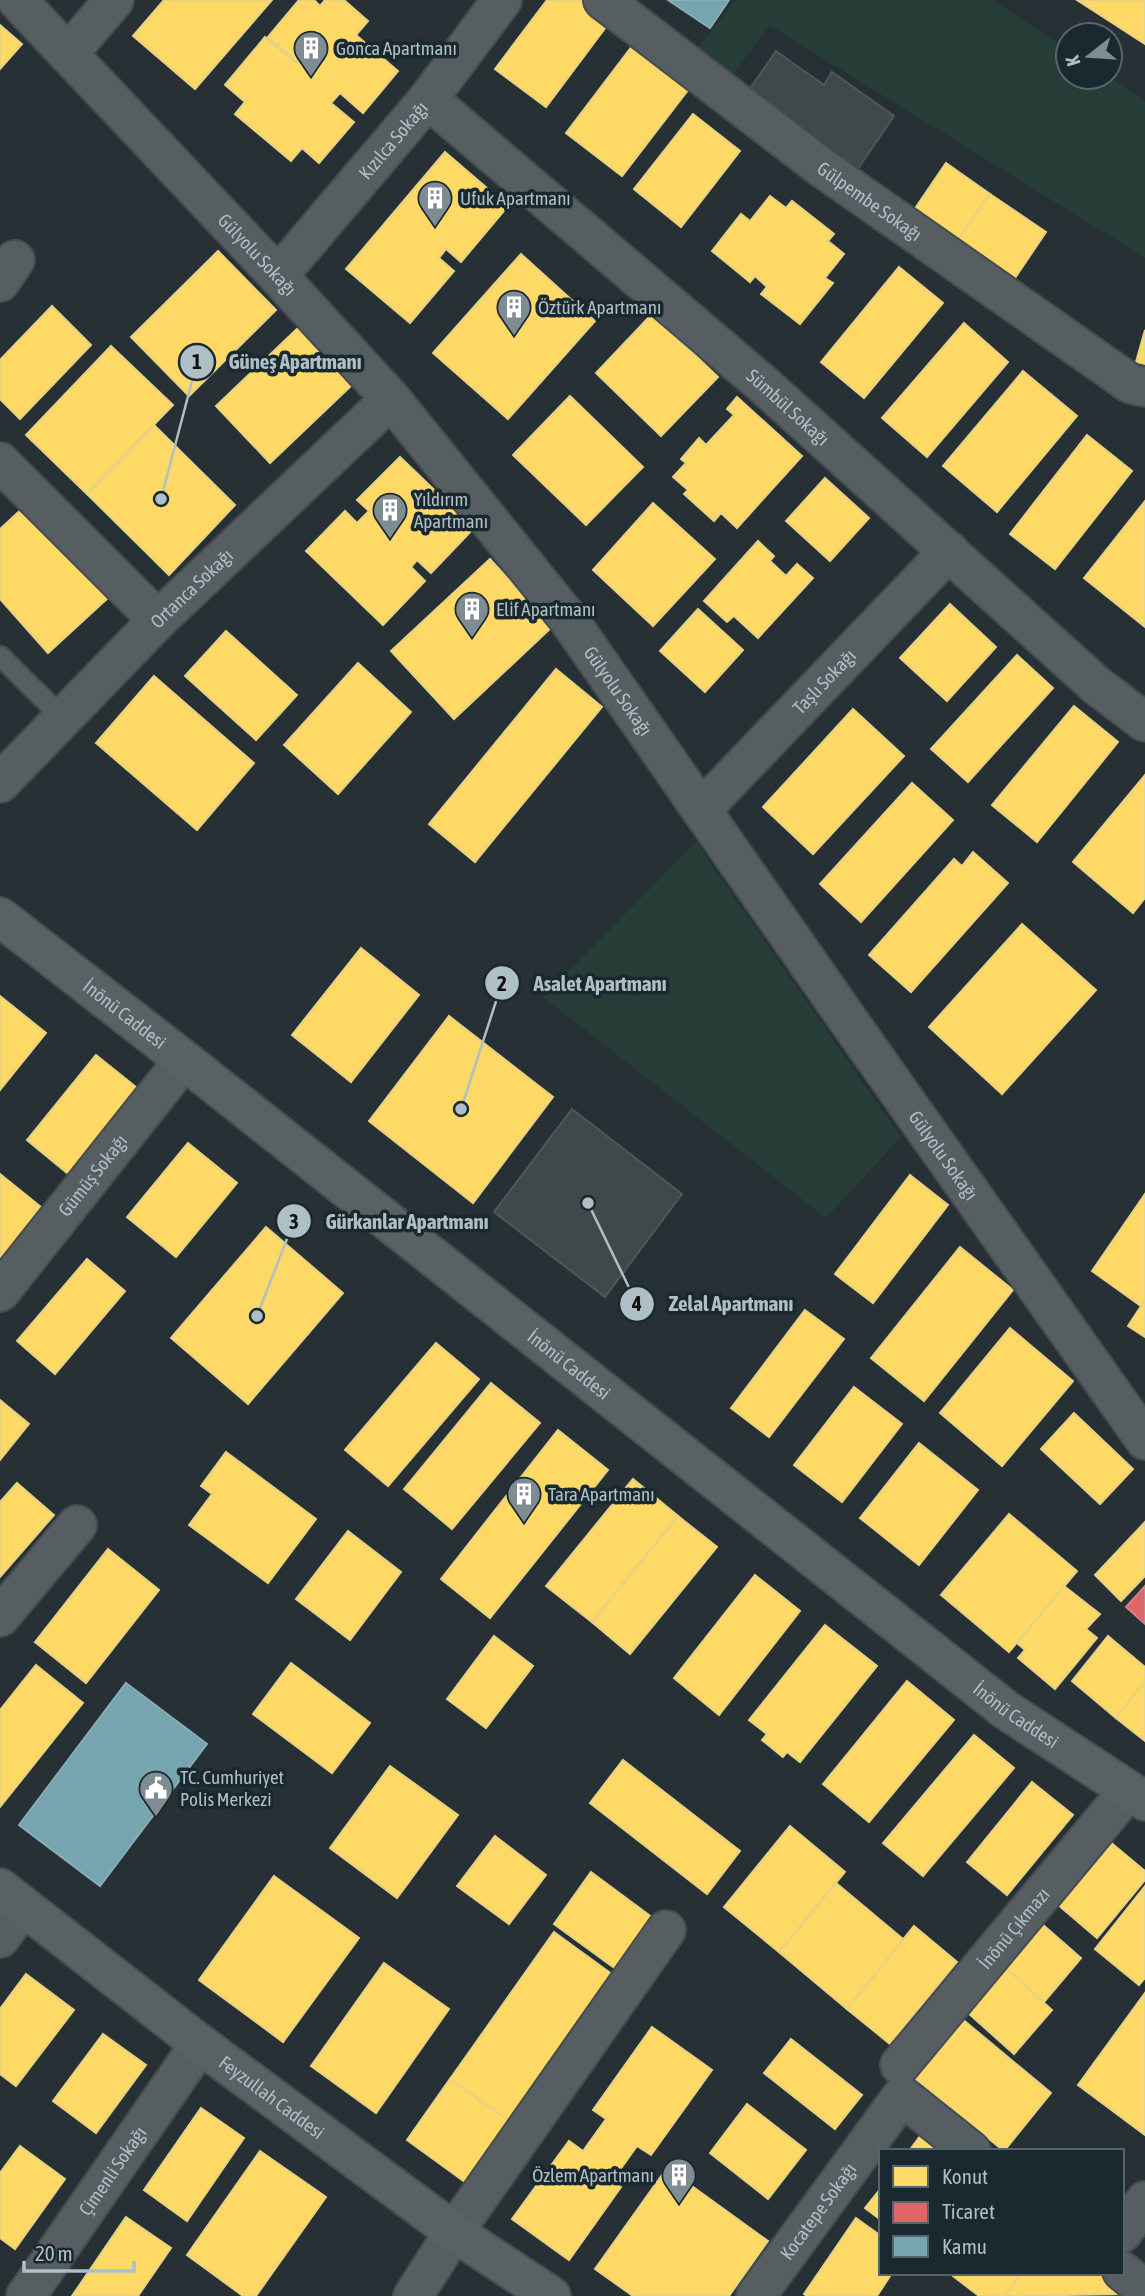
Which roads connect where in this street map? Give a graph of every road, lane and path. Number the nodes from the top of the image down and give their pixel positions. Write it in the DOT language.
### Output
graph roads {
  1 [pos="18,0"];
  2 [pos="114,0"];
  3 [pos="502,0"];
  4 [pos="603,0"];
  5 [pos="68,54"];
  6 [pos="428,99"];
  7 [pos="278,275"];
  8 [pos="1145,387"];
  9 [pos="391,399"];
  10 [pos="0,462"];
  11 [pos="949,551"];
  12 [pos="158,620"];
  13 [pos="0,656"];
  14 [pos="63,718"];
  15 [pos="1145,722"];
  16 [pos="0,783"];
  17 [pos="701,810"];
  18 [pos="1,919"];
  19 [pos="184,1060"];
  20 [pos="0,1292"];
  21 [pos="1145,1440"];
  22 [pos="77,1525"];
  23 [pos="0,1618"];
  24 [pos="1137,1796"];
  25 [pos="11,1897"];
  26 [pos="666,1930"];
  27 [pos="0,1938"];
  28 [pos="200,2045"];
  29 [pos="900,2065"];
  30 [pos="968,2149"];
  31 [pos="1145,2201"];
  32 [pos="1124,2230"];
  33 [pos="454,2232"];
  34 [pos="1124,2273"];
  35 [pos="1145,2290"];
  36 [pos="26,2296"];
  37 [pos="413,2296"];
  38 [pos="551,2296"];
  39 [pos="756,2296"];
  1 -- 5 [label="street, Gülyolu Sokağı"];
  2 -- 5 [label="street"];
  3 -- 6 [label="street, Kızılca Sokağı"];
  4 -- 8 [label="street, Gülpembe Sokağı"];
  5 -- 7 [label="street, Gülyolu Sokağı"];
  6 -- 7 [label="street, Kızılca Sokağı"];
  6 -- 11 [label="street, Sümbül Sokağı"];
  7 -- 9 [label="street, Gülyolu Sokağı"];
  9 -- 12 [label="street, Ortanca Sokağı"];
  9 -- 17 [label="street, Gülyolu Sokağı"];
  10 -- 12 [label="street"];
  11 -- 15 [label="street, Sümbül Sokağı"];
  11 -- 17 [label="street, Taşlı Sokağı"];
  12 -- 14 [label="street, Ortanca Sokağı"];
  13 -- 14 [label="lane"];
  14 -- 16 [label="street, Ortanca Sokağı"];
  17 -- 21 [label="street, Gülyolu Sokağı"];
  18 -- 19 [label="main road, İnönü Caddesi"];
  19 -- 20 [label="street, Gümüş Sokağı"];
  19 -- 24 [label="main road, İnönü Caddesi"];
  22 -- 23 [label="street"];
  24 -- 29 [label="street, İnönü Çıkmazı"];
  25 -- 27 [label="street"];
  25 -- 28 [label="main road, Feyzullah Caddesi"];
  26 -- 33 [label="street"];
  28 -- 33 [label="main road, Feyzullah Caddesi"];
  28 -- 36 [label="street, Çimenli Sokağı"];
  30 -- 39 [label="street, Kocatepe Sokağı"];
  31 -- 32 [label="street"];
  33 -- 37 [label="street"];
  33 -- 38 [label="main road, Feyzullah Caddesi"];
  34 -- 35 [label="street"];
}
